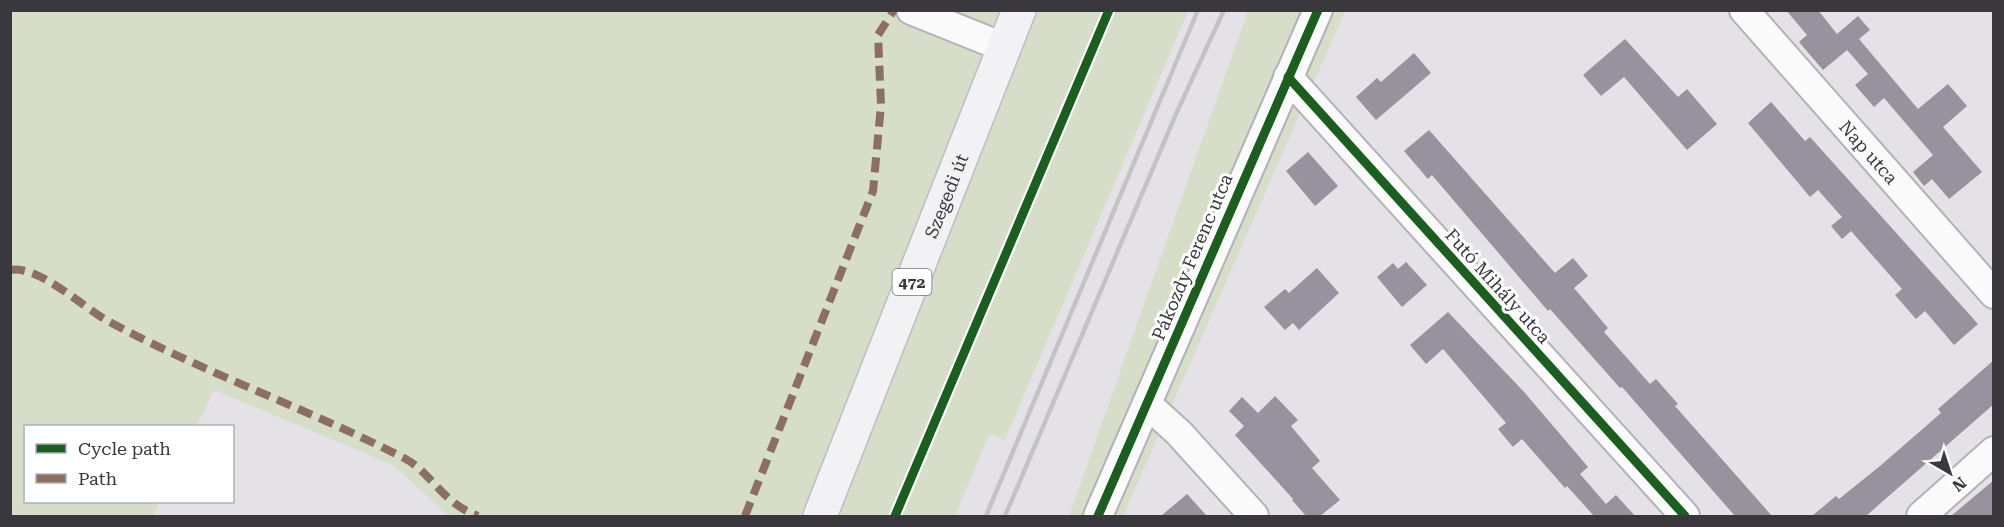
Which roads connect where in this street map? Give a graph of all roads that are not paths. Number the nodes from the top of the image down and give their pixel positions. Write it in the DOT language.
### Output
graph roads {
  1 [pos="911,10"];
  2 [pos="1018,10"];
  3 [pos="1318,10"];
  4 [pos="1744,10"];
  5 [pos="1003,47"];
  6 [pos="1288,77"];
  7 [pos="1994,294"];
  8 [pos="1147,404"];
  9 [pos="1994,451"];
  10 [pos="820,516"];
  11 [pos="1098,516"];
  12 [pos="1254,516"];
  13 [pos="1684,516"];
  14 [pos="1921,516"];
  1 -- 5 [label="street"];
  2 -- 5 [label="main road, Szegedi út / 472"];
  3 -- 6 [label="street, Pákozdy Ferenc utca"];
  4 -- 7 [label="street, Nap utca"];
  5 -- 10 [label="main road, Szegedi út / 472"];
  6 -- 8 [label="street, Pákozdy Ferenc utca"];
  6 -- 13 [label="street, Futó Mihály utca"];
  8 -- 11 [label="street, Pákozdy Ferenc utca"];
  8 -- 12 [label="street"];
  9 -- 14 [label="street"];
}
